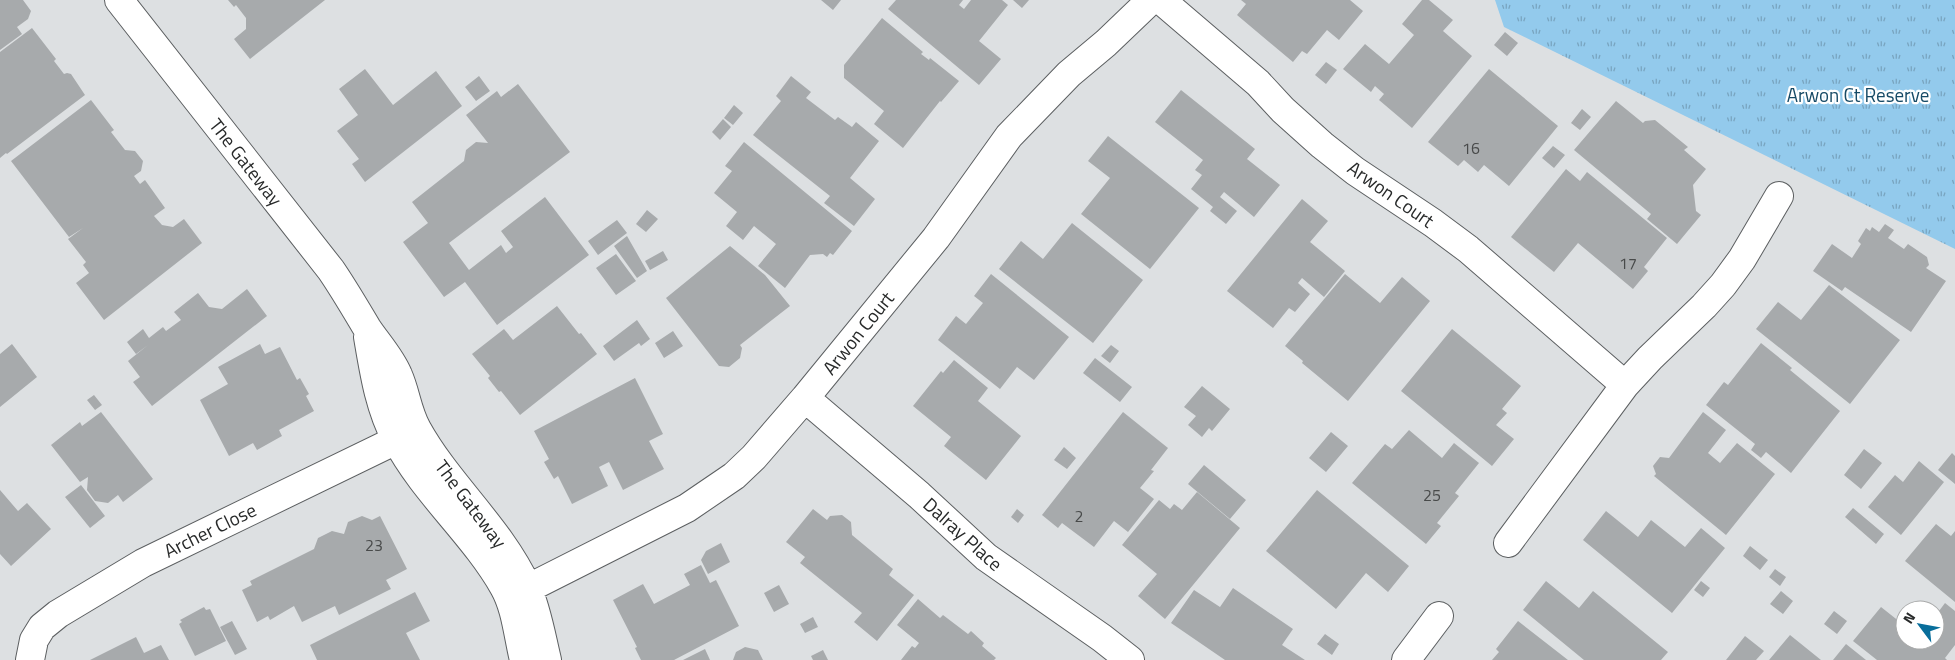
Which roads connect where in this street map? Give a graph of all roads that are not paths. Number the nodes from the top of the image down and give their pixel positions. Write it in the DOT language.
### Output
graph roads {
  1 [pos="119,0"];
  2 [pos="1151,0"];
  3 [pos="1161,0"];
  4 [pos="1779,196"];
  5 [pos="1624,385"];
  6 [pos="805,398"];
  7 [pos="407,435"];
  8 [pos="1508,543"];
  9 [pos="518,593"];
  10 [pos="1439,616"];
  11 [pos="30,660"];
  12 [pos="524,660"];
  13 [pos="546,660"];
  14 [pos="1130,660"];
  15 [pos="1406,660"];
  1 -- 7 [label="street, The Gateway"];
  2 -- 6 [label="street, Arwon Court"];
  3 -- 5 [label="street, Arwon Court"];
  4 -- 5 [label="street"];
  5 -- 8 [label="street"];
  6 -- 9 [label="street, Arwon Court"];
  6 -- 14 [label="street, Dalray Place"];
  7 -- 9 [label="street, The Gateway"];
  7 -- 11 [label="street, Archer Close"];
  9 -- 12 [label="street, The Gateway"];
  9 -- 13 [label="street, The Gateway"];
  10 -- 15 [label="street"];
}
